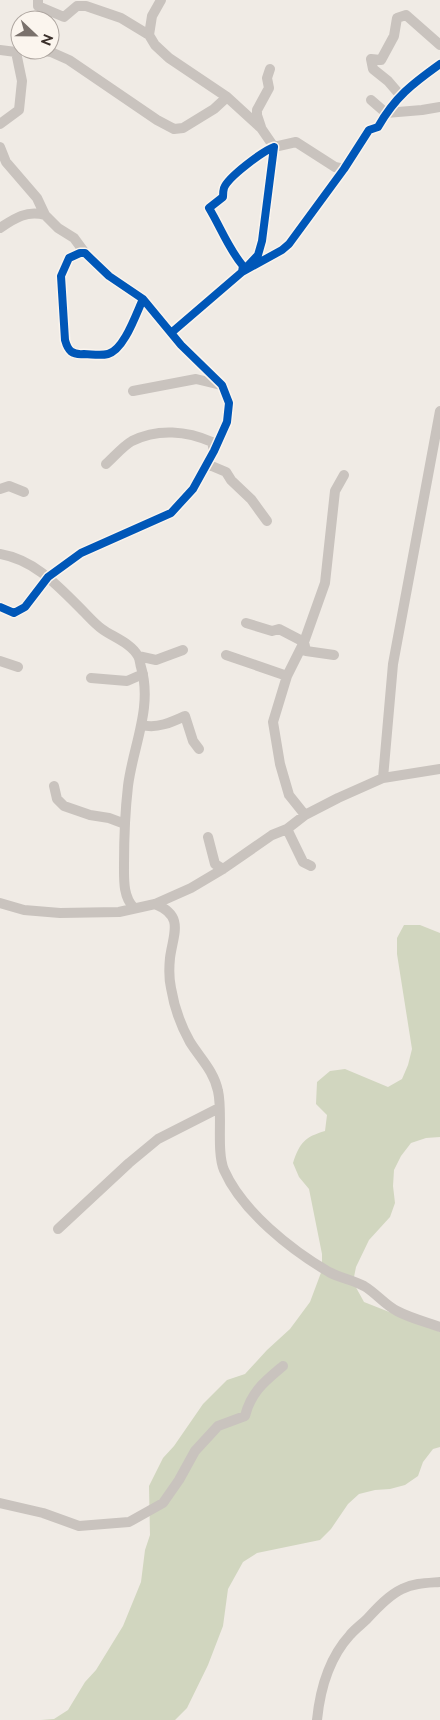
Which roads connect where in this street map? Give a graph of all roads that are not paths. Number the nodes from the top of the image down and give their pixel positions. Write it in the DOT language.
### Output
graph roads {
  1 [pos="38,0"];
  2 [pos="161,0"];
  3 [pos="149,35"];
  4 [pos="440,45"];
  5 [pos="60,56"];
  6 [pos="19,60"];
  7 [pos="440,64"];
  8 [pos="270,69"];
  9 [pos="400,95"];
  10 [pos="227,97"];
  11 [pos="371,100"];
  12 [pos="440,108"];
  13 [pos="386,113"];
  14 [pos="0,124"];
  15 [pos="261,128"];
  16 [pos="0,147"];
  17 [pos="274,147"];
  18 [pos="344,169"];
  19 [pos="45,215"];
  20 [pos="0,228"];
  21 [pos="85,253"];
  22 [pos="242,272"];
  23 [pos="143,299"];
  24 [pos="171,333"];
  25 [pos="222,385"];
  26 [pos="133,391"];
  27 [pos="440,411"];
  28 [pos="436,449"];
  29 [pos="214,451"];
  30 [pos="106,464"];
  31 [pos="208,464"];
  32 [pos="344,475"];
  33 [pos="0,489"];
  34 [pos="24,492"];
  35 [pos="267,521"];
  36 [pos="0,554"];
  37 [pos="48,577"];
  38 [pos="0,608"];
  39 [pos="246,623"];
  40 [pos="304,642"];
  41 [pos="183,650"];
  42 [pos="334,654"];
  43 [pos="226,655"];
  44 [pos="138,656"];
  45 [pos="0,661"];
  46 [pos="18,667"];
  47 [pos="143,674"];
  48 [pos="287,676"];
  49 [pos="91,678"];
  50 [pos="142,724"];
  51 [pos="199,749"];
  52 [pos="440,769"];
  53 [pos="383,778"];
  54 [pos="54,786"];
  55 [pos="305,815"];
  56 [pos="125,824"];
  57 [pos="287,829"];
  58 [pos="208,837"];
  59 [pos="311,866"];
  60 [pos="223,869"];
  61 [pos="0,903"];
  62 [pos="155,904"];
  63 [pos="134,908"];
  64 [pos="219,1108"];
  65 [pos="58,1229"];
  66 [pos="440,1327"];
  67 [pos="282,1366"];
  68 [pos="0,1503"];
  69 [pos="440,1582"];
  70 [pos="317,1720"];
  1 -- 3 [label="street"];
  2 -- 3 [label="street"];
  3 -- 10 [label="street"];
  4 -- 9 [label="street"];
  5 -- 10 [label="street"];
  6 -- 14 [label="street"];
  7 -- 9 [label="street"];
  8 -- 15 [label="street"];
  9 -- 13 [label="street"];
  10 -- 15 [label="street"];
  11 -- 13 [label="street"];
  12 -- 13 [label="street"];
  13 -- 18 [label="street"];
  15 -- 17 [label="street"];
  16 -- 19 [label="street"];
  17 -- 18 [label="street"];
  17 -- 22 [label="street"];
  17 -- 22 [label="street"];
  18 -- 22 [label="street"];
  19 -- 20 [label="street"];
  19 -- 21 [label="street"];
  21 -- 23 [label="street"];
  21 -- 23 [label="street"];
  22 -- 24 [label="street"];
  23 -- 24 [label="street"];
  24 -- 25 [label="street"];
  25 -- 26 [label="street"];
  25 -- 29 [label="street"];
  27 -- 28 [label="street"];
  28 -- 53 [label="street"];
  29 -- 30 [label="street"];
  29 -- 31 [label="street"];
  31 -- 35 [label="street"];
  31 -- 37 [label="street"];
  32 -- 40 [label="street"];
  33 -- 34 [label="street"];
  36 -- 37 [label="street"];
  37 -- 38 [label="street"];
  37 -- 44 [label="street"];
  39 -- 40 [label="street"];
  40 -- 42 [label="street"];
  40 -- 48 [label="street"];
  41 -- 44 [label="street"];
  43 -- 48 [label="street"];
  44 -- 47 [label="street"];
  45 -- 46 [label="street"];
  47 -- 49 [label="street"];
  47 -- 50 [label="street"];
  48 -- 55 [label="street"];
  50 -- 51 [label="street"];
  50 -- 56 [label="street"];
  52 -- 53 [label="street"];
  53 -- 55 [label="street"];
  54 -- 56 [label="street"];
  55 -- 57 [label="street"];
  56 -- 63 [label="street"];
  57 -- 59 [label="street"];
  57 -- 60 [label="street"];
  58 -- 60 [label="street"];
  60 -- 62 [label="street"];
  61 -- 63 [label="street"];
  62 -- 63 [label="street"];
  62 -- 64 [label="street"];
  64 -- 65 [label="street"];
  64 -- 66 [label="street"];
  67 -- 68 [label="street"];
  69 -- 70 [label="street"];
}
